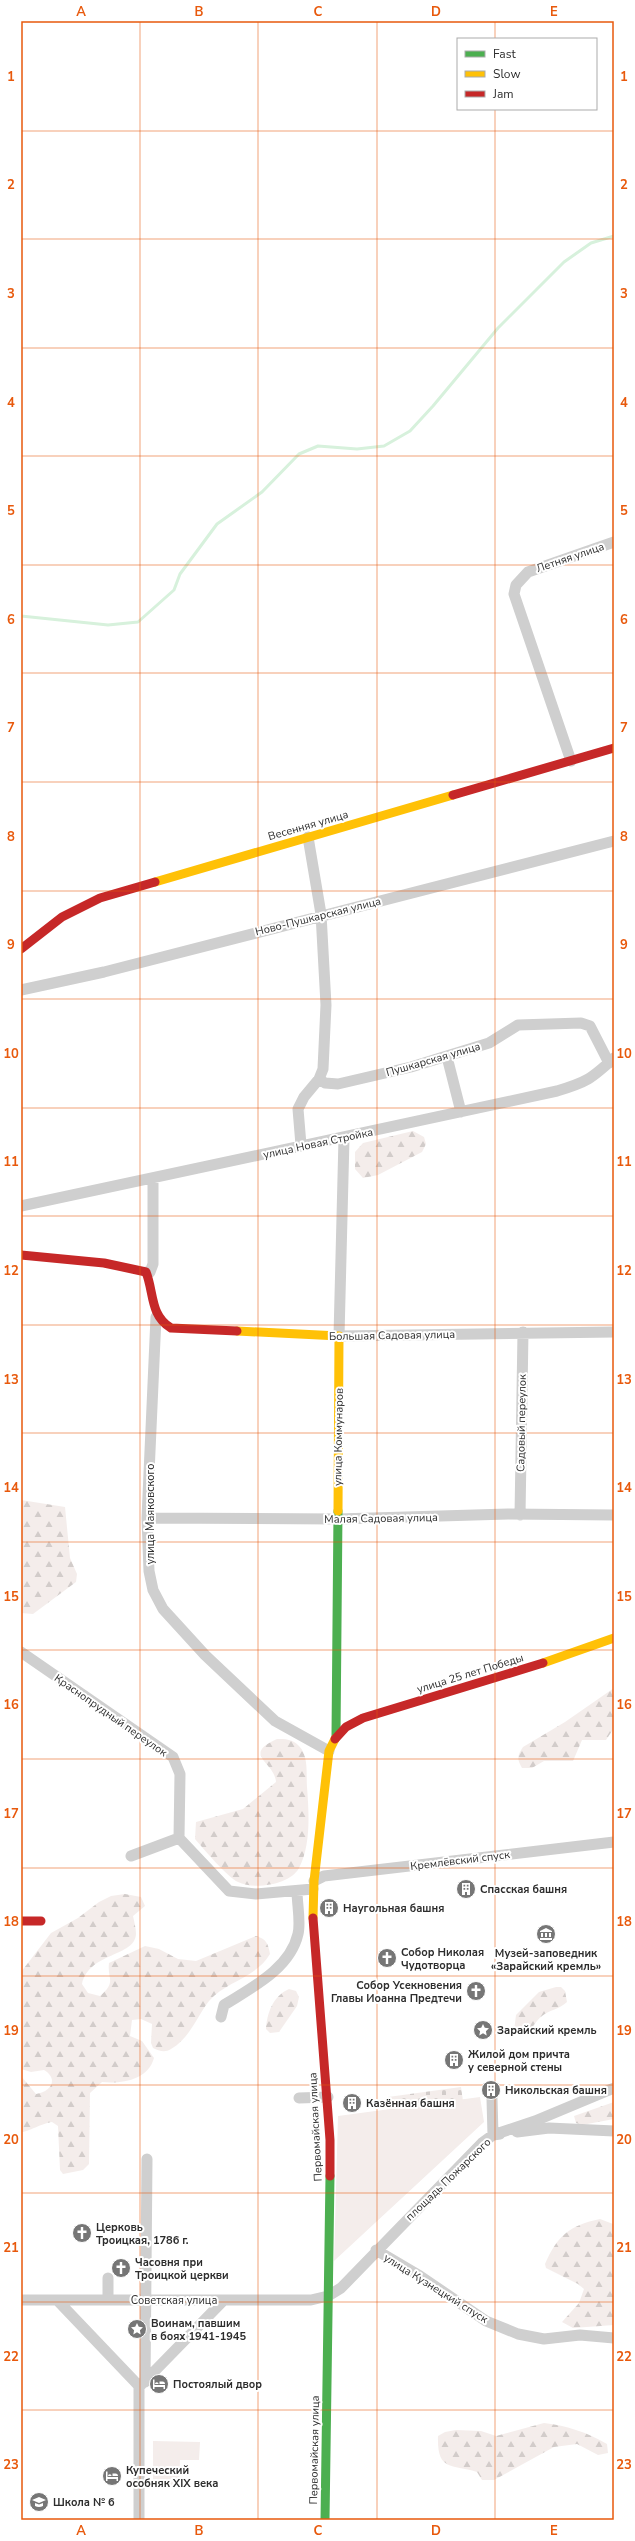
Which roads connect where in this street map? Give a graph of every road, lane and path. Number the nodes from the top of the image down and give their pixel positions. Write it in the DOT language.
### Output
graph roads {
  1 [pos="614,542"];
  2 [pos="614,748"];
  3 [pos="571,761"];
  4 [pos="308,837"];
  5 [pos="614,841"];
  6 [pos="321,914"];
  7 [pos="21,949"];
  8 [pos="21,990"];
  9 [pos="447,1057"];
  10 [pos="611,1060"];
  11 [pos="319,1079"];
  12 [pos="461,1112"];
  13 [pos="344,1138"];
  14 [pos="302,1145"];
  15 [pos="153,1179"];
  16 [pos="21,1206"];
  17 [pos="21,1255"];
  18 [pos="146,1272"];
  19 [pos="156,1316"];
  20 [pos="523,1332"];
  21 [pos="614,1332"];
  22 [pos="339,1336"];
  23 [pos="520,1514"];
  24 [pos="614,1515"];
  25 [pos="147,1518"];
  26 [pos="338,1519"];
  27 [pos="614,1638"];
  28 [pos="21,1652"];
  29 [pos="336,1736"];
  30 [pos="329,1751"];
  31 [pos="179,1838"];
  32 [pos="611,1842"];
  33 [pos="131,1856"];
  34 [pos="314,1885"];
  35 [pos="297,1891"];
  36 [pos="21,1921"];
  37 [pos="41,1921"];
  38 [pos="221,2017"];
  39 [pos="614,2088"];
  40 [pos="328,2097"];
  41 [pos="299,2098"];
  42 [pos="492,2099"];
  43 [pos="614,2131"];
  44 [pos="493,2135"];
  45 [pos="147,2159"];
  46 [pos="376,2250"];
  47 [pos="108,2278"];
  48 [pos="328,2296"];
  49 [pos="21,2300"];
  50 [pos="56,2300"];
  51 [pos="108,2300"];
  52 [pos="144,2300"];
  53 [pos="224,2300"];
  54 [pos="614,2338"];
  55 [pos="142,2384"];
  56 [pos="139,2520"];
  57 [pos="325,2520"];
  1 -- 3 [label="street, Летняя улица"];
  2 -- 3 [label="street, Весенняя улица"];
  3 -- 4 [label="street, Весенняя улица"];
  4 -- 6 [label="street"];
  4 -- 7 [label="street, Весенняя улица"];
  5 -- 6 [label="street, Ново-Пушкарская улица"];
  6 -- 8 [label="street, Ново-Пушкарская улица"];
  6 -- 11 [label="street"];
  9 -- 10 [label="street, Пушкарская улица"];
  9 -- 11 [label="street, Пушкарская улица"];
  9 -- 12 [label="street"];
  10 -- 12 [label="street, улица Новая Стройка"];
  11 -- 14 [label="street"];
  12 -- 13 [label="street, улица Новая Стройка"];
  13 -- 14 [label="street, улица Новая Стройка"];
  13 -- 22 [label="street, улица Коммунаров"];
  14 -- 15 [label="street, улица Новая Стройка"];
  15 -- 16 [label="street, улица Новая Стройка"];
  15 -- 18 [label="street"];
  17 -- 18 [label="street"];
  18 -- 19 [label="street"];
  19 -- 22 [label="street, Большая Садовая улица"];
  19 -- 25 [label="street, улица Маяковского"];
  20 -- 21 [label="street, Большая Садовая улица"];
  20 -- 22 [label="street, Большая Садовая улица"];
  20 -- 23 [label="street, Садовый переулок"];
  22 -- 26 [label="street, улица Коммунаров"];
  23 -- 24 [label="street, Малая Садовая улица"];
  23 -- 26 [label="street, Малая Садовая улица"];
  25 -- 26 [label="street, Малая Садовая улица"];
  25 -- 30 [label="street, улица Маяковского"];
  26 -- 29 [label="street, улица Коммунаров"];
  27 -- 29 [label="street, улица 25 лет Победы"];
  28 -- 31 [label="street, Краснопрудный переулок"];
  29 -- 30 [label="street, Первомайская улица"];
  30 -- 34 [label="street, Первомайская улица"];
  31 -- 33 [label="street"];
  31 -- 35 [label="street, Кремлёвский спуск"];
  32 -- 34 [label="street, Кремлёвский спуск"];
  34 -- 35 [label="street, Кремлёвский спуск"];
  34 -- 40 [label="street, Первомайская улица"];
  35 -- 38 [label="street"];
  36 -- 37 [label="street"];
  39 -- 44 [label="street, площадь Пожарского"];
  40 -- 41 [label="street"];
  40 -- 48 [label="street, Первомайская улица"];
  42 -- 44 [label="street"];
  43 -- 44 [label="street"];
  44 -- 46 [label="street, площадь Пожарского"];
  45 -- 52 [label="street"];
  46 -- 48 [label="street, площадь Пожарского"];
  46 -- 54 [label="street, улица Кузнецкий спуск"];
  47 -- 51 [label="street"];
  48 -- 53 [label="street, Советская улица"];
  48 -- 57 [label="street, Первомайская улица"];
  49 -- 50 [label="street, Советская улица"];
  50 -- 51 [label="street, Советская улица"];
  50 -- 55 [label="street"];
  51 -- 52 [label="street, Советская улица"];
  52 -- 53 [label="street, Советская улица"];
  52 -- 55 [label="street"];
  53 -- 55 [label="street"];
  55 -- 56 [label="street"];
}
